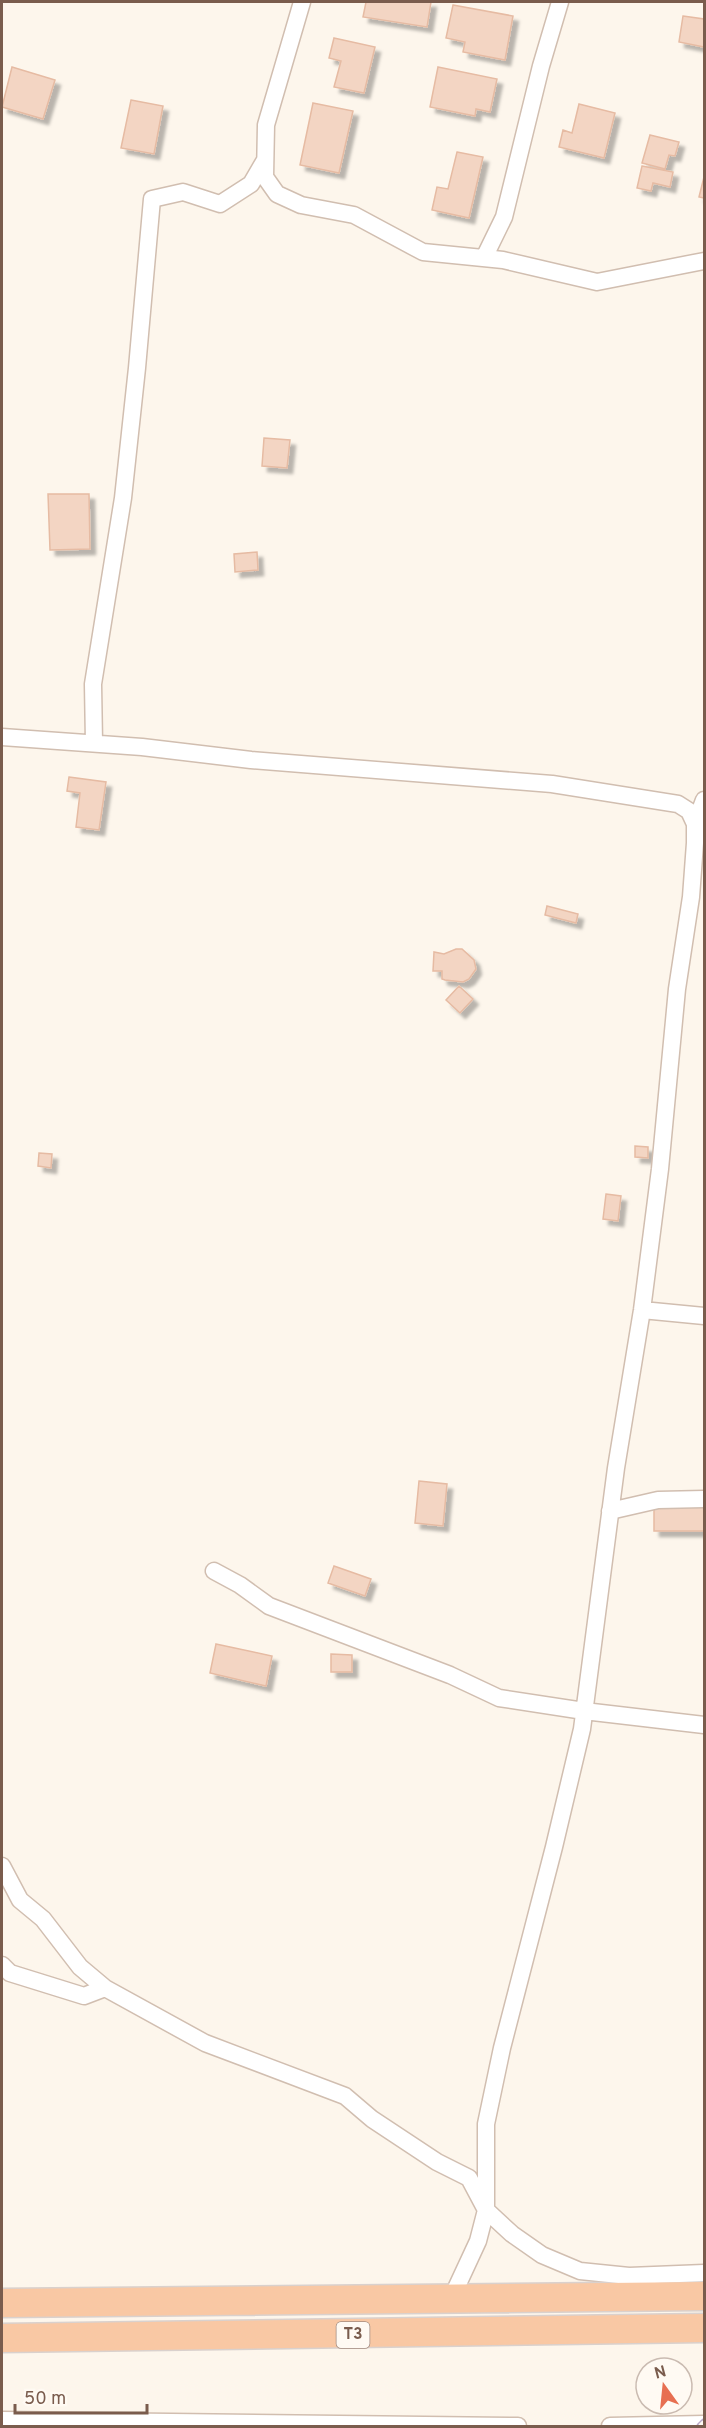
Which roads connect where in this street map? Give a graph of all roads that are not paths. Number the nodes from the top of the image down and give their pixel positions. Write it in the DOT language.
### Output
graph roads {
  1 [pos="302,2"];
  2 [pos="560,2"];
  3 [pos="265,160"];
  4 [pos="484,258"];
  5 [pos="705,261"];
  6 [pos="2,737"];
  7 [pos="94,743"];
  8 [pos="704,801"];
  9 [pos="695,824"];
  10 [pos="642,1310"];
  11 [pos="705,1316"];
  12 [pos="705,1500"];
  13 [pos="610,1512"];
  14 [pos="214,1571"];
  15 [pos="584,1711"];
  16 [pos="705,1725"];
  17 [pos="2,1866"];
  18 [pos="2,1965"];
  19 [pos="105,1988"];
  20 [pos="486,2211"];
  21 [pos="705,2273"];
  22 [pos="705,2296"];
  23 [pos="452,2297"];
  24 [pos="2,2303"];
  25 [pos="705,2328"];
  26 [pos="2,2338"];
  27 [pos="2,2420"];
  28 [pos="705,2424"];
  29 [pos="518,2427"];
  30 [pos="610,2427"];
  1 -- 3 [label="street"];
  2 -- 4 [label="street"];
  3 -- 4 [label="street"];
  3 -- 7 [label="street"];
  4 -- 5 [label="street"];
  6 -- 7 [label="street"];
  7 -- 9 [label="street"];
  8 -- 9 [label="street"];
  9 -- 10 [label="street"];
  10 -- 11 [label="street"];
  10 -- 13 [label="street"];
  12 -- 13 [label="street"];
  13 -- 15 [label="street"];
  14 -- 15 [label="street"];
  15 -- 16 [label="street"];
  15 -- 20 [label="street"];
  17 -- 19 [label="street"];
  18 -- 19 [label="street"];
  19 -- 20 [label="street"];
  20 -- 21 [label="street"];
  20 -- 23 [label="street"];
  22 -- 23 [label="highway, T3"];
  23 -- 24 [label="highway, T3"];
  25 -- 26 [label="highway, T3"];
  27 -- 29 [label="street"];
  28 -- 30 [label="street"];
}
